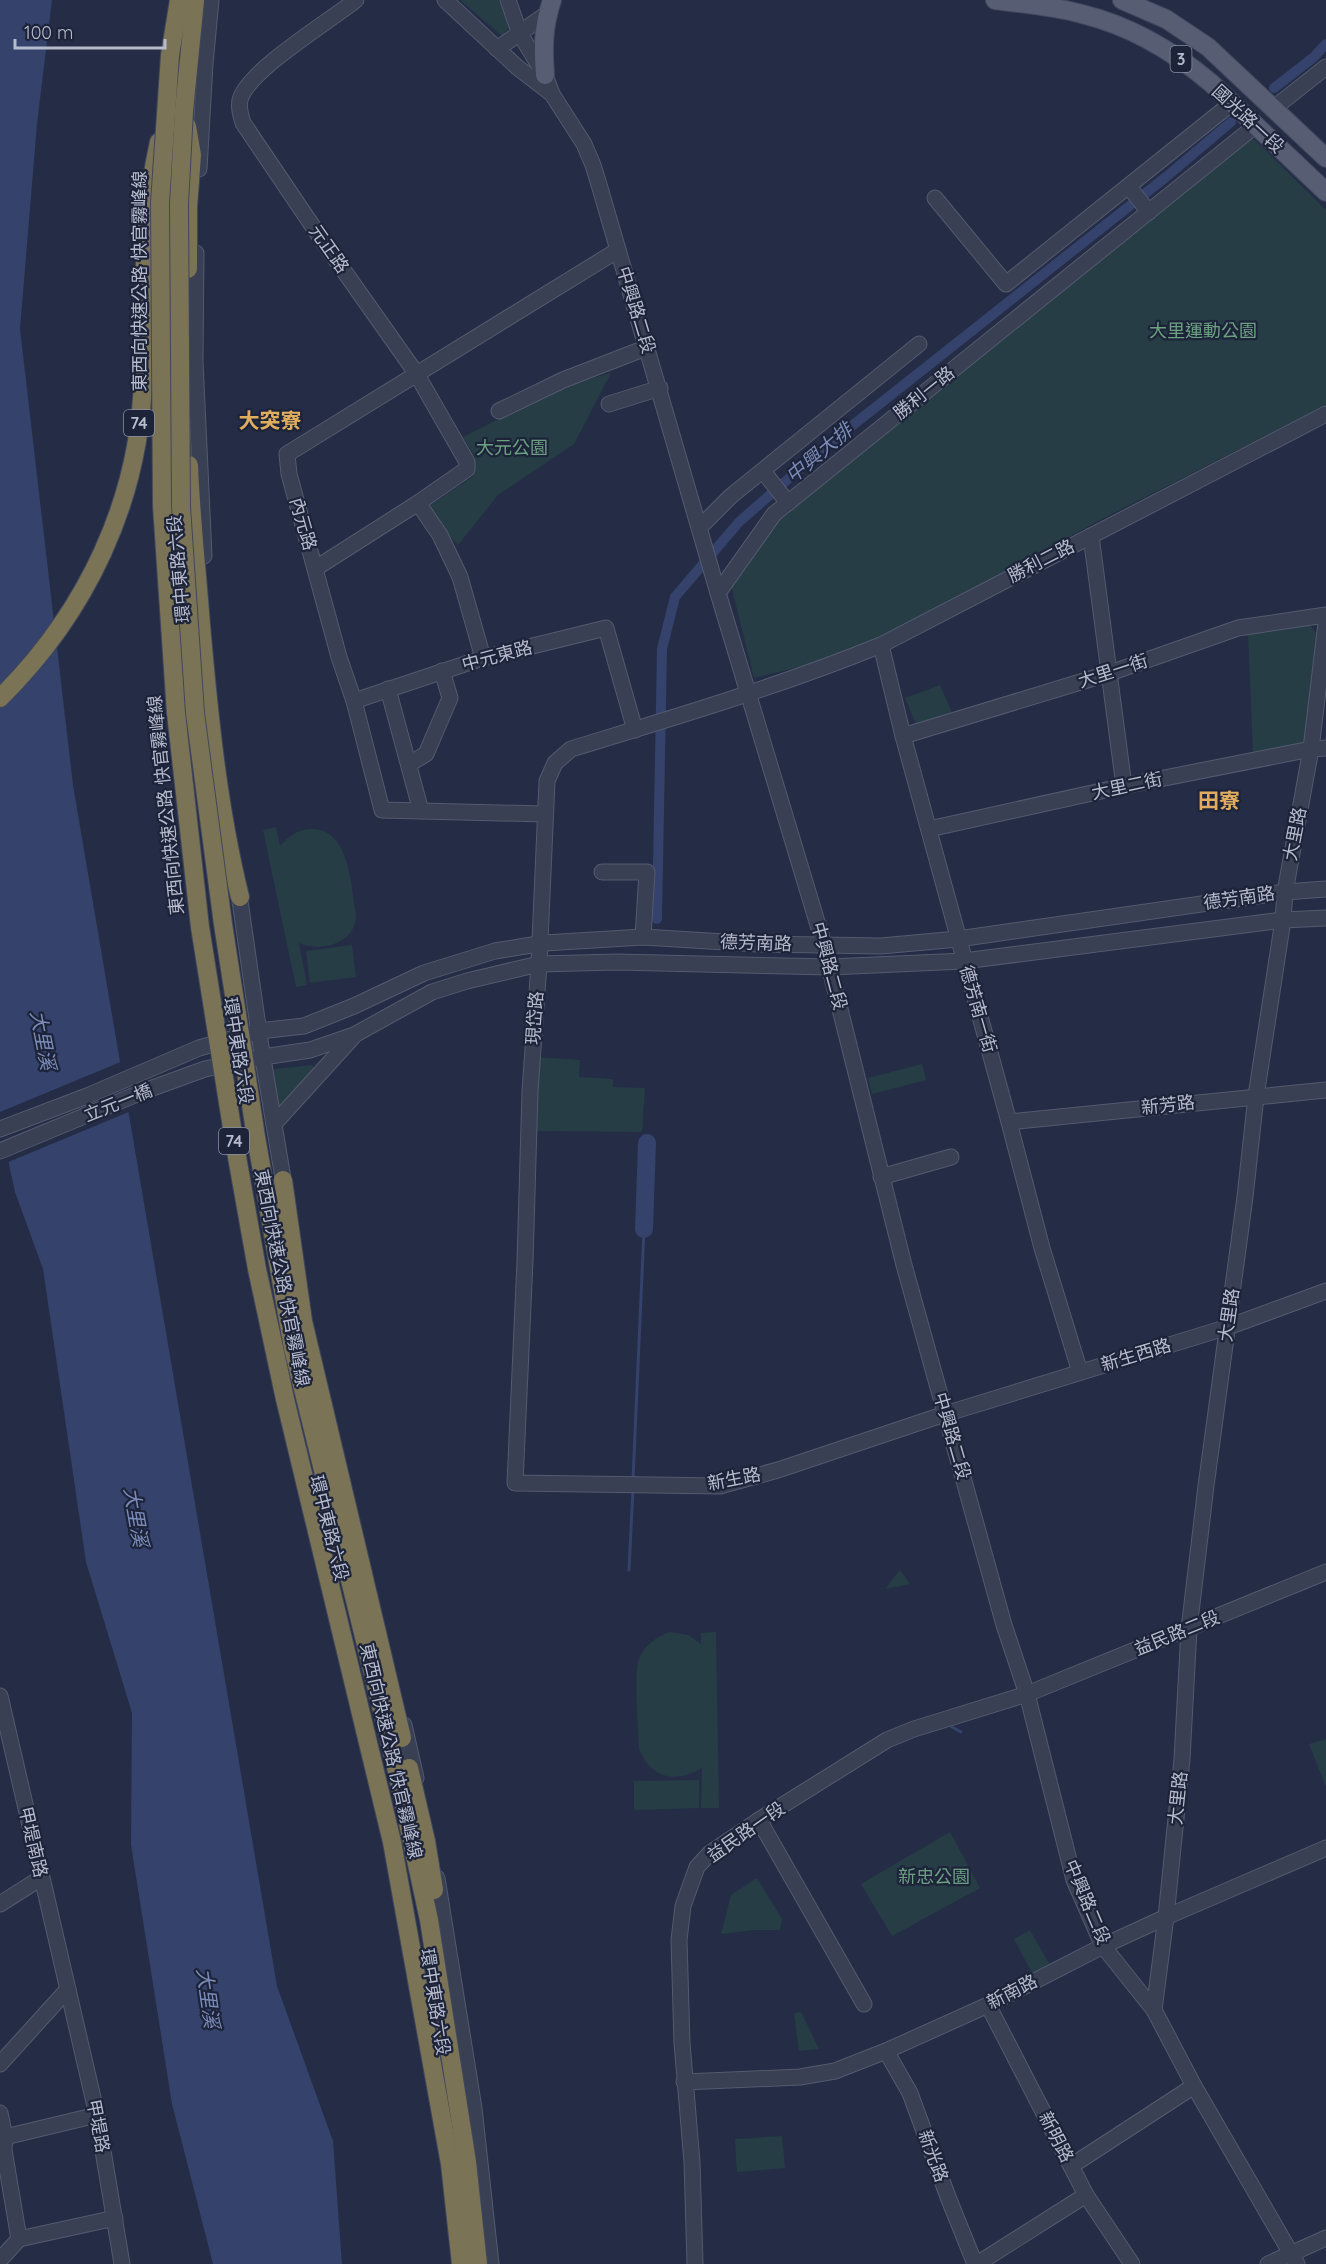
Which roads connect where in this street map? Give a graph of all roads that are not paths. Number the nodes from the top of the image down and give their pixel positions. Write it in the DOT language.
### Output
graph roads {
  1 [pos="179,0"];
  2 [pos="187,0"];
  3 [pos="195,0"];
  4 [pos="211,0"];
  5 [pos="356,0"];
  6 [pos="445,0"];
  7 [pos="508,0"];
  8 [pos="996,0"];
  9 [pos="1122,0"];
  10 [pos="550,6"];
  11 [pos="520,34"];
  12 [pos="497,49"];
  13 [pos="1326,67"];
  14 [pos="545,75"];
  15 [pos="552,94"];
  16 [pos="1232,104"];
  17 [pos="1274,108"];
  18 [pos="175,110"];
  19 [pos="1255,126"];
  20 [pos="1326,158"];
  21 [pos="1129,187"];
  22 [pos="1326,192"];
  23 [pos="935,198"];
  24 [pos="1149,212"];
  25 [pos="618,250"];
  26 [pos="919,344"];
  27 [pos="648,347"];
  28 [pos="416,373"];
  29 [pos="660,388"];
  30 [pos="609,404"];
  31 [pos="499,411"];
  32 [pos="1326,414"];
  33 [pos="763,471"];
  34 [pos="788,503"];
  35 [pos="418,504"];
  36 [pos="701,530"];
  37 [pos="1091,536"];
  38 [pos="316,568"];
  39 [pos="718,593"];
  40 [pos="1326,615"];
  41 [pos="1326,623"];
  42 [pos="881,645"];
  43 [pos="483,658"];
  44 [pos="442,672"];
  45 [pos="1110,673"];
  46 [pos="388,689"];
  47 [pos="749,693"];
  48 [pos="0,698"];
  49 [pos="354,701"];
  50 [pos="635,730"];
  51 [pos="903,736"];
  52 [pos="1319,748"];
  53 [pos="409,764"];
  54 [pos="1124,786"];
  55 [pos="421,811"];
  56 [pos="545,814"];
  57 [pos="929,829"];
  58 [pos="602,873"];
  59 [pos="1326,889"];
  60 [pos="1285,891"];
  61 [pos="240,897"];
  62 [pos="1326,918"];
  63 [pos="1283,920"];
  64 [pos="643,937"];
  65 [pos="958,939"];
  66 [pos="538,944"];
  67 [pos="824,945"];
  68 [pos="964,961"];
  69 [pos="539,964"];
  70 [pos="830,967"];
  71 [pos="259,1031"];
  72 [pos="354,1035"];
  73 [pos="235,1039"];
  74 [pos="263,1057"];
  75 [pos="239,1062"];
  76 [pos="1326,1090"];
  77 [pos="1256,1096"];
  78 [pos="1010,1122"];
  79 [pos="274,1124"];
  80 [pos="0,1129"];
  81 [pos="0,1151"];
  82 [pos="951,1157"];
  83 [pos="881,1177"];
  84 [pos="283,1180"];
  85 [pos="1326,1291"];
  86 [pos="1228,1327"];
  87 [pos="1080,1371"];
  88 [pos="945,1414"];
  89 [pos="515,1483"];
  90 [pos="1326,1572"];
  91 [pos="1189,1629"];
  92 [pos="1027,1694"];
  93 [pos="0,1696"];
  94 [pos="759,1820"];
  95 [pos="1326,1848"];
  96 [pos="433,1857"];
  97 [pos="410,1863"];
  98 [pos="41,1878"];
  99 [pos="0,1904"];
  100 [pos="1166,1917"];
  101 [pos="1103,1946"];
  102 [pos="68,1989"];
  103 [pos="864,2004"];
  104 [pos="987,2005"];
  105 [pos="1154,2010"];
  106 [pos="443,2014"];
  107 [pos="886,2051"];
  108 [pos="0,2064"];
  109 [pos="684,2082"];
  110 [pos="1194,2086"];
  111 [pos="0,2113"];
  112 [pos="97,2115"];
  113 [pos="5,2137"];
  114 [pos="1071,2166"];
  115 [pos="1086,2195"];
  116 [pos="115,2218"];
  117 [pos="1326,2238"];
  118 [pos="19,2239"];
  119 [pos="1294,2259"];
  120 [pos="0,2260"];
  121 [pos="122,2264"];
  122 [pos="461,2264"];
  123 [pos="470,2264"];
  124 [pos="477,2264"];
  125 [pos="491,2264"];
  126 [pos="695,2264"];
  127 [pos="976,2264"];
  128 [pos="1132,2264"];
  129 [pos="1268,2264"];
  1 -- 18 [label="highway, 東西向快速公路 快官霧峰線 / 74, bridge"];
  2 -- 73 [label="street, 環中東路六段"];
  3 -- 18 [label="highway, 東西向快速公路 快官霧峰線 / 74, bridge"];
  4 -- 61 [label="street, 環中東路六段"];
  5 -- 28 [label="street, 元正路"];
  6 -- 12 [label="street, 中興路二段"];
  7 -- 11 [label="street, 中興路二段"];
  8 -- 16 [label="main road, 國光路一段 / 3"];
  9 -- 17 [label="main road, 國光路一段 / 3"];
  10 -- 11 [label="street"];
  10 -- 14 [label="main road"];
  11 -- 12 [label="street"];
  11 -- 14 [label="street, 中興路二段"];
  12 -- 15 [label="street, 中興路二段"];
  13 -- 17 [label="street"];
  14 -- 15 [label="street, 中興路二段"];
  15 -- 25 [label="street, 中興路二段"];
  16 -- 19 [label="main road, 國光路一段 / 3"];
  16 -- 21 [label="street"];
  17 -- 20 [label="main road, 國光路一段 / 3"];
  18 -- 48 [label="highway, 74, bridge"];
  18 -- 61 [label="highway, bridge"];
  18 -- 106 [label="highway, 東西向快速公路 快官霧峰線 / 74, bridge"];
  18 -- 122 [label="highway, 東西向快速公路 快官霧峰線 / 74, bridge"];
  19 -- 22 [label="main road, 國光路一段 / 3"];
  19 -- 24 [label="street, 勝利一路"];
  21 -- 23 [label="street"];
  21 -- 24 [label="street"];
  24 -- 34 [label="street, 勝利一路"];
  25 -- 27 [label="street, 中興路二段"];
  25 -- 28 [label="street, 內元路"];
  26 -- 33 [label="street"];
  27 -- 29 [label="street, 中興路二段"];
  27 -- 31 [label="street"];
  28 -- 35 [label="street, 元正路"];
  28 -- 38 [label="street, 內元路"];
  29 -- 30 [label="street"];
  29 -- 36 [label="street, 中興路二段"];
  32 -- 37 [label="street, 勝利二路"];
  33 -- 34 [label="street"];
  33 -- 36 [label="street"];
  34 -- 39 [label="street, 勝利一路"];
  35 -- 38 [label="street"];
  35 -- 43 [label="street"];
  36 -- 39 [label="street, 中興路二段"];
  37 -- 42 [label="street, 勝利二路"];
  37 -- 45 [label="street"];
  38 -- 49 [label="street, 內元路"];
  39 -- 47 [label="street, 中興路二段"];
  40 -- 45 [label="street, 大里一街"];
  41 -- 52 [label="street, 大里路"];
  42 -- 47 [label="street, 勝利二路"];
  42 -- 51 [label="street, 德芳南一街"];
  43 -- 44 [label="street, 中元東路"];
  43 -- 50 [label="street, 中元東路"];
  44 -- 46 [label="street, 中元東路"];
  44 -- 53 [label="street"];
  45 -- 51 [label="street, 大里一街"];
  45 -- 54 [label="street"];
  46 -- 49 [label="street, 中元東路"];
  46 -- 53 [label="street"];
  47 -- 50 [label="street, 現岱路"];
  47 -- 67 [label="street, 中興路二段"];
  49 -- 55 [label="street, 內元路"];
  50 -- 56 [label="street, 現岱路"];
  51 -- 57 [label="street, 德芳南一街"];
  52 -- 54 [label="street, 大里二街"];
  52 -- 60 [label="street, 大里路"];
  53 -- 55 [label="street"];
  54 -- 57 [label="street, 大里二街"];
  55 -- 56 [label="street, 內元路"];
  56 -- 66 [label="street, 現岱路"];
  57 -- 65 [label="street, 德芳南一街"];
  58 -- 64 [label="street"];
  59 -- 60 [label="street, 德芳南路"];
  60 -- 63 [label="street, 大里路"];
  60 -- 65 [label="street, 德芳南路"];
  61 -- 71 [label="street, 環中東路六段"];
  62 -- 63 [label="street, 德芳南路"];
  63 -- 68 [label="street, 德芳南路"];
  63 -- 77 [label="street, 大里路"];
  64 -- 66 [label="street, 德芳南路"];
  64 -- 67 [label="street, 德芳南路"];
  65 -- 67 [label="street, 德芳南路"];
  65 -- 68 [label="street, 德芳南一街"];
  66 -- 69 [label="street, 現岱路"];
  66 -- 71 [label="street, 德芳南路"];
  67 -- 70 [label="street, 中興路二段"];
  68 -- 70 [label="street, 德芳南路"];
  68 -- 78 [label="street, 德芳南一街"];
  69 -- 70 [label="street, 德芳南路"];
  69 -- 72 [label="street, 德芳南路"];
  69 -- 89 [label="street, 現岱路"];
  70 -- 83 [label="street, 中興路二段"];
  71 -- 73 [label="street, 德芳南路"];
  71 -- 74 [label="street, 環中東路六段"];
  72 -- 74 [label="street, 德芳南路"];
  72 -- 79 [label="street"];
  73 -- 75 [label="street, 環中東路六段"];
  73 -- 80 [label="street, 立元一橋"];
  74 -- 75 [label="street, 德芳南路"];
  74 -- 79 [label="street, 環中東路六段"];
  75 -- 81 [label="street, 立元一橋"];
  75 -- 97 [label="street, 環中東路六段"];
  76 -- 77 [label="street, 新芳路"];
  77 -- 78 [label="street, 新芳路"];
  77 -- 86 [label="street, 大里路"];
  78 -- 87 [label="street, 德芳南一街"];
  79 -- 84 [label="street, 環中東路六段"];
  82 -- 83 [label="street"];
  83 -- 88 [label="street, 中興路二段"];
  84 -- 96 [label="street, 環中東路六段"];
  84 -- 106 [label="highway, bridge"];
  85 -- 86 [label="street, 新生西路"];
  86 -- 87 [label="street, 新生西路"];
  86 -- 91 [label="street, 大里路"];
  87 -- 88 [label="street, 新生西路"];
  88 -- 89 [label="street, 新生路"];
  88 -- 92 [label="street, 中興路二段"];
  90 -- 91 [label="street, 益民路二段"];
  91 -- 92 [label="street, 益民路二段"];
  91 -- 100 [label="street, 大里路"];
  92 -- 94 [label="street, 益民路一段"];
  92 -- 101 [label="street, 中興路二段"];
  93 -- 98 [label="street, 甲堤南路"];
  94 -- 103 [label="street"];
  94 -- 109 [label="street, 益民路一段"];
  95 -- 100 [label="street, 新南路"];
  96 -- 97 [label="street"];
  96 -- 125 [label="street, 環中東路六段"];
  97 -- 123 [label="street, 環中東路六段"];
  98 -- 99 [label="street"];
  98 -- 102 [label="street, 甲堤南路"];
  100 -- 101 [label="street, 新南路"];
  100 -- 105 [label="street, 大里路"];
  101 -- 104 [label="street, 新南路"];
  101 -- 105 [label="street, 中興路二段"];
  102 -- 108 [label="street"];
  102 -- 112 [label="street, 甲堤路"];
  104 -- 107 [label="street, 新南路"];
  104 -- 114 [label="street, 新明路"];
  105 -- 110 [label="street, 中興路二段"];
  106 -- 124 [label="highway, 東西向快速公路 快官霧峰線 / 74, bridge"];
  107 -- 109 [label="street, 新南路"];
  107 -- 127 [label="street, 新光路"];
  109 -- 126 [label="street, 益民路一段"];
  110 -- 114 [label="street"];
  110 -- 119 [label="street, 中興路二段"];
  111 -- 113 [label="street"];
  112 -- 113 [label="street"];
  112 -- 116 [label="street, 甲堤路"];
  113 -- 118 [label="street"];
  114 -- 115 [label="street, 新明路"];
  115 -- 127 [label="street"];
  115 -- 128 [label="street, 新明路"];
  116 -- 118 [label="street"];
  116 -- 121 [label="street, 甲堤路"];
  117 -- 119 [label="street"];
  118 -- 120 [label="street"];
  119 -- 129 [label="street"];
}
